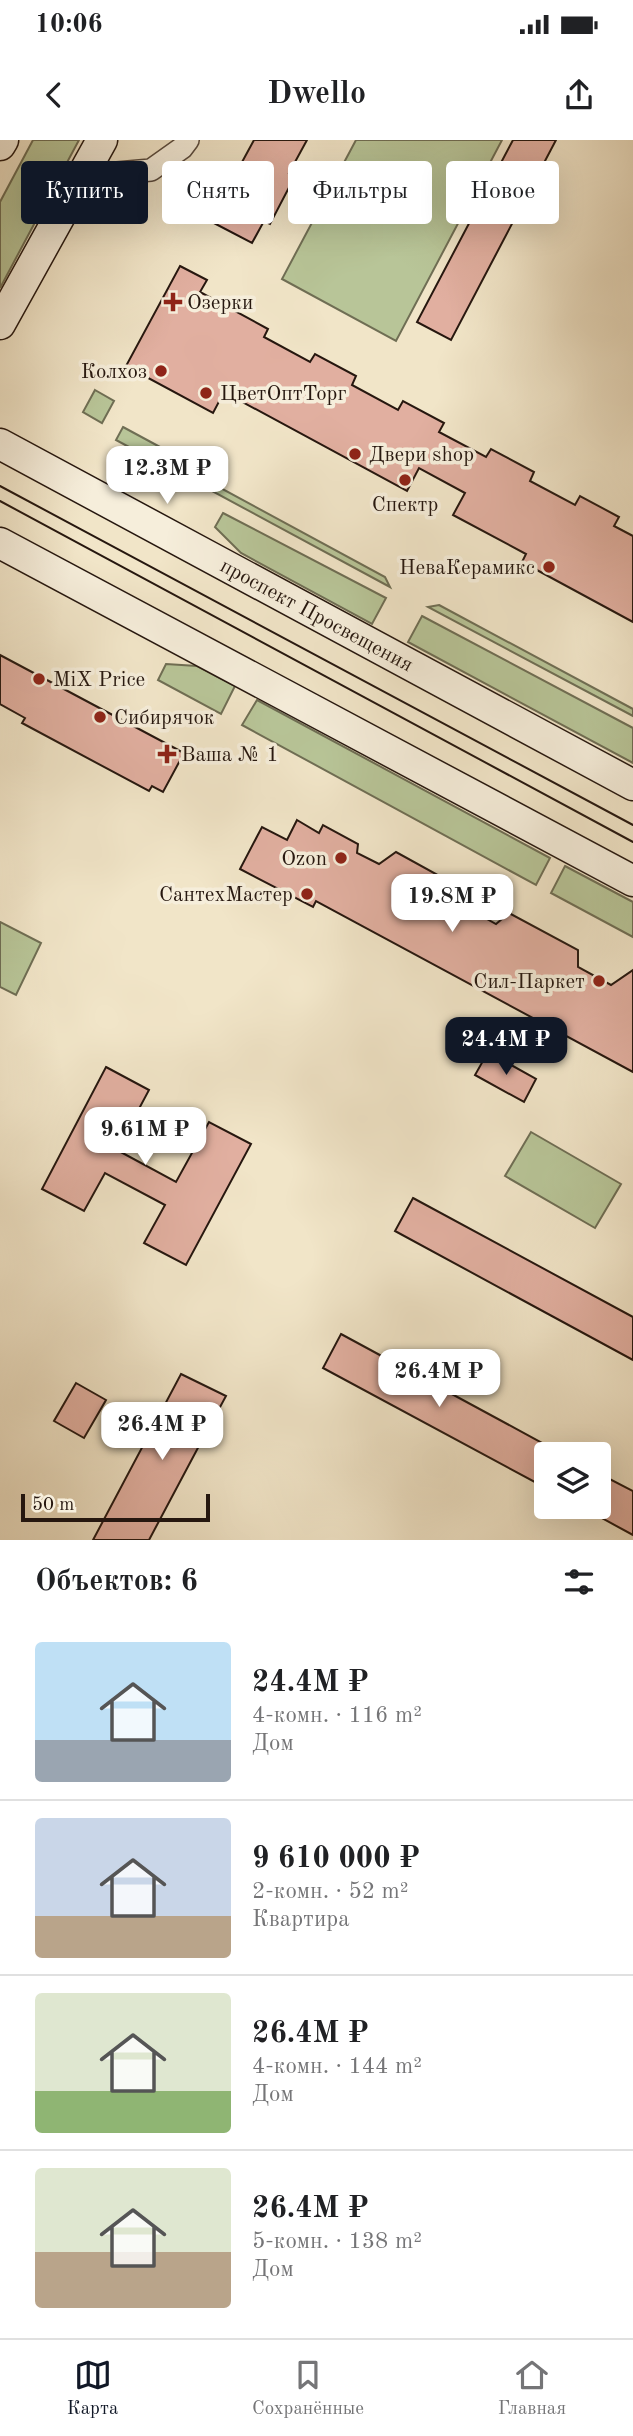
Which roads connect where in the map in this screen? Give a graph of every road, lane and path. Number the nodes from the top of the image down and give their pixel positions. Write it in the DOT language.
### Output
graph roads {
  1 [pos="3,140"];
  2 [pos="102,140"];
  3 [pos="188,140"];
  4 [pos="0,145"];
  5 [pos="91,161"];
  6 [pos="148,170"];
  7 [pos="56,224"];
  8 [pos="0,324"];
  9 [pos="0,444"];
  10 [pos="0,543"];
  11 [pos="633,785"];
  12 [pos="633,881"];
  1 -- 4 [label="main road"];
  2 -- 5 [label="main road"];
  3 -- 6 [label="street"];
  7 -- 8 [label="main road"];
  9 -- 11 [label="main road, проспект Просвещения"];
  10 -- 12 [label="main road"];
}
